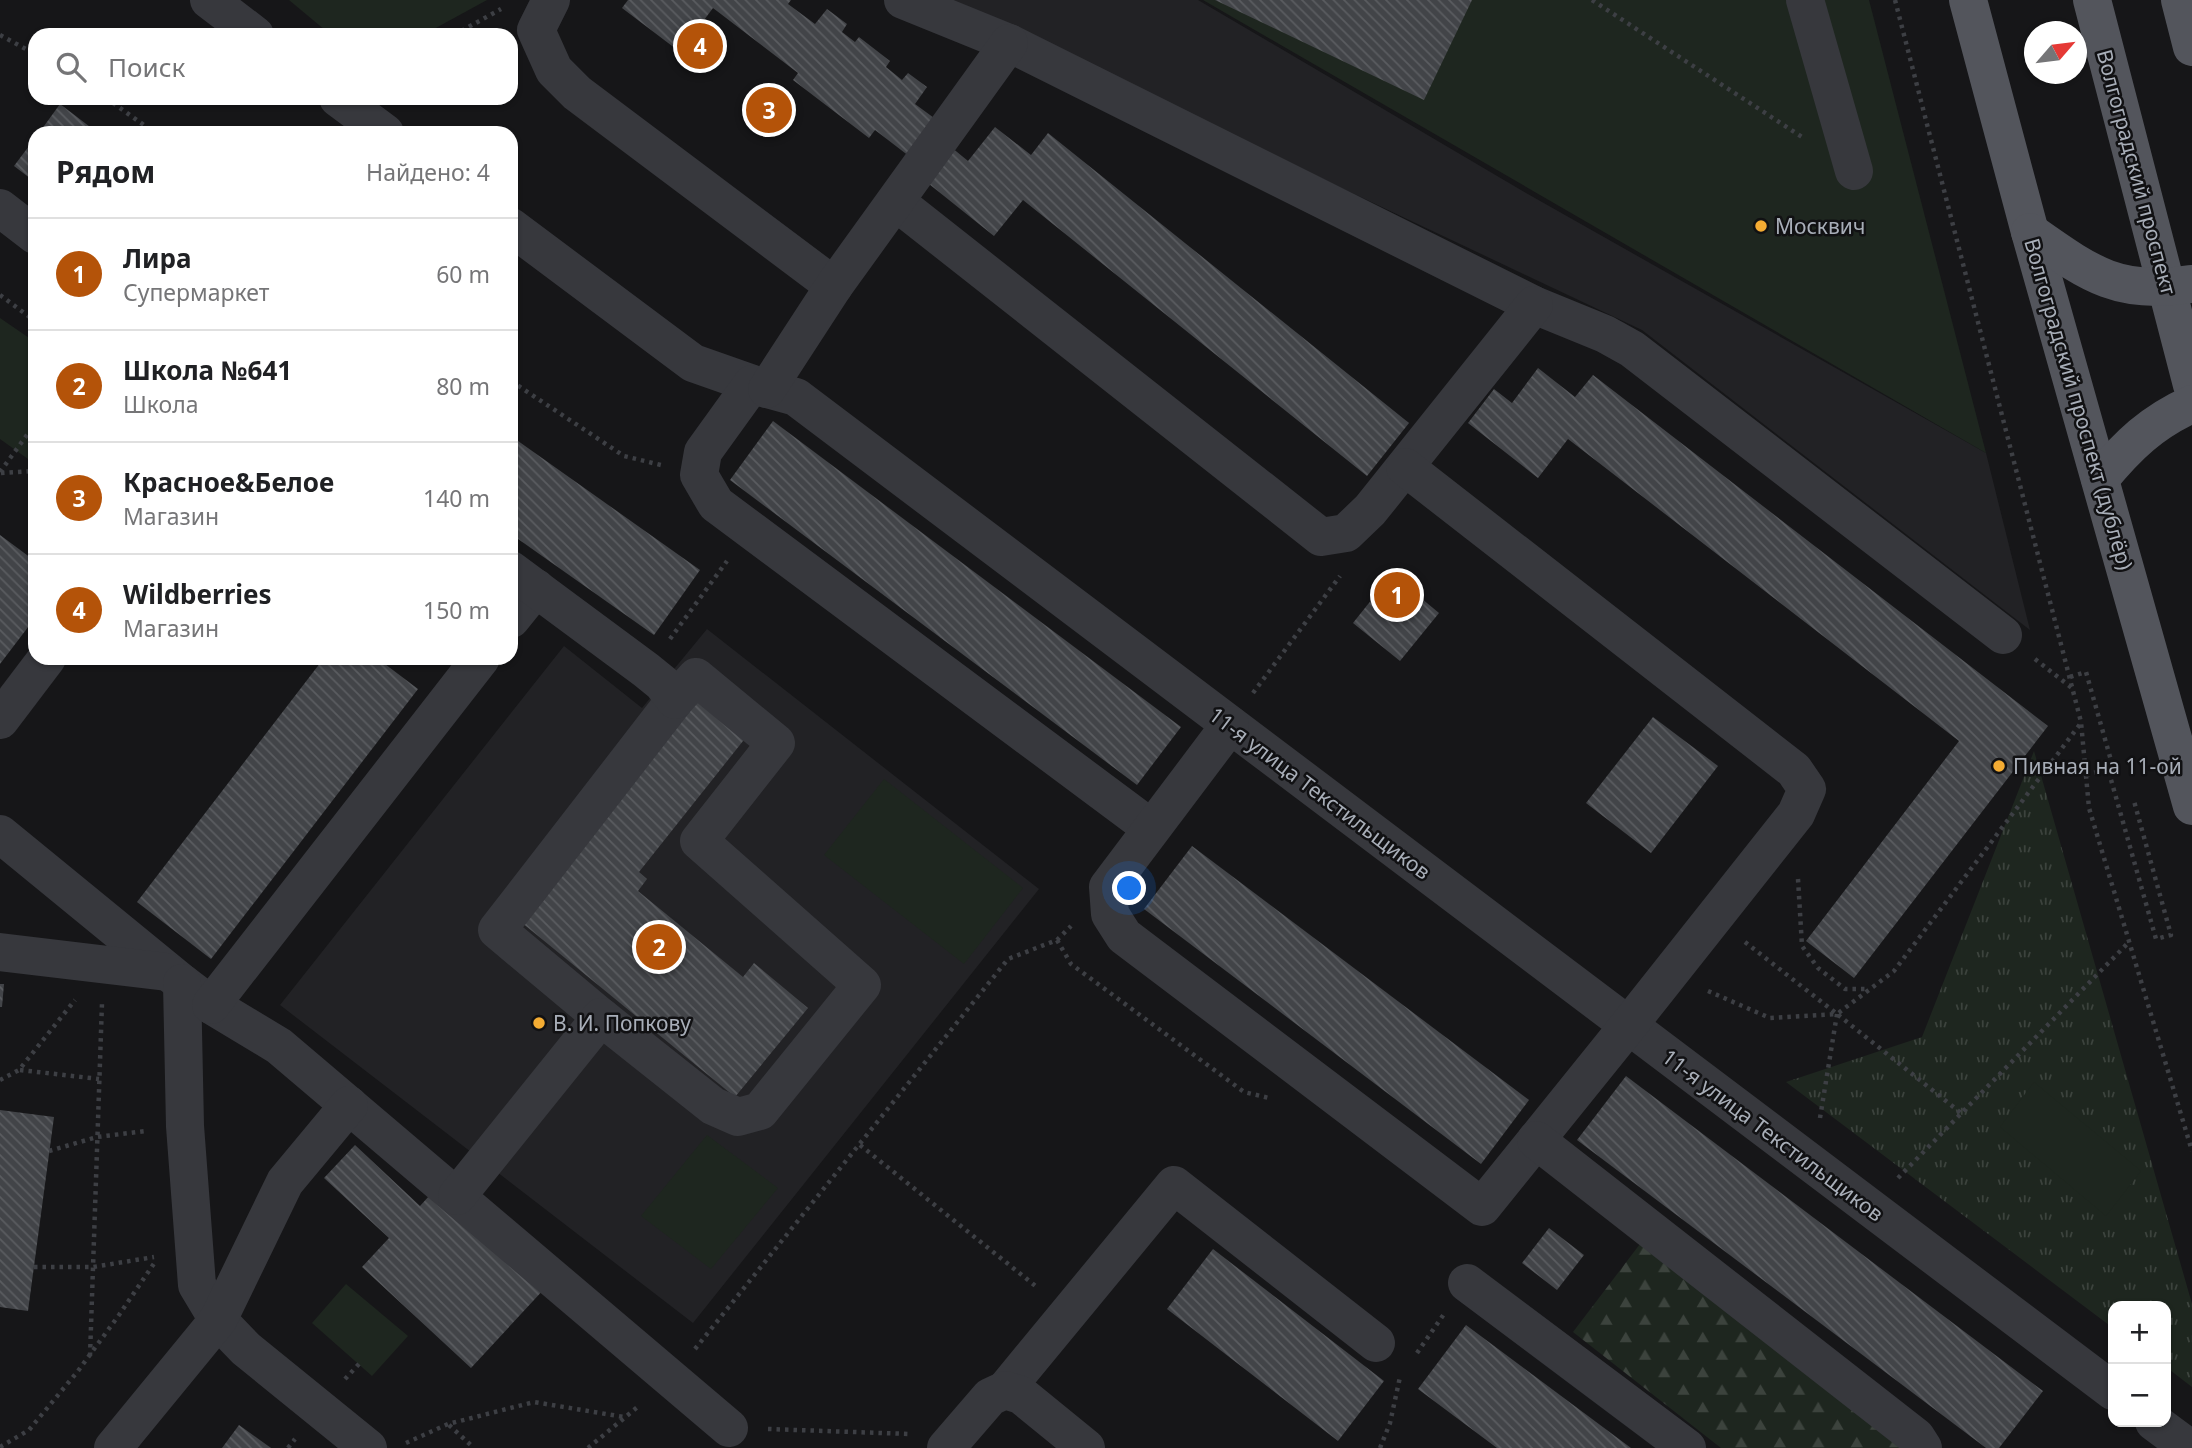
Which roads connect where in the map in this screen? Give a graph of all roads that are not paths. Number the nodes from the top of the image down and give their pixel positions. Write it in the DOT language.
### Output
graph roads {
  1 [pos="209,0"];
  2 [pos="551,0"];
  3 [pos="903,0"];
  4 [pos="1804,0"];
  5 [pos="1968,0"];
  6 [pos="2092,0"];
  7 [pos="2180,0"];
  8 [pos="246,28"];
  9 [pos="1009,43"];
  10 [pos="2192,47"];
  11 [pos="347,105"];
  12 [pos="376,126"];
  13 [pos="1854,171"];
  14 [pos="895,202"];
  15 [pos="0,208"];
  16 [pos="28,230"];
  17 [pos="2030,232"];
  18 [pos="518,233"];
  19 [pos="2192,284"];
  20 [pos="834,285"];
  21 [pos="1534,305"];
  22 [pos="2192,384"];
  23 [pos="772,390"];
  24 [pos="2192,404"];
  25 [pos="1405,467"];
  26 [pos="2101,480"];
  27 [pos="523,579"];
  28 [pos="518,596"];
  29 [pos="2003,635"];
  30 [pos="42,665"];
  31 [pos="475,665"];
  32 [pos="675,700"];
  33 [pos="0,720"];
  34 [pos="1230,725"];
  35 [pos="2192,806"];
  36 [pos="1151,828"];
  37 [pos="0,834"];
  38 [pos="0,951"];
  39 [pos="187,987"];
  40 [pos="601,1017"];
  41 [pos="1628,1026"];
  42 [pos="349,1105"];
  43 [pos="1536,1140"];
  44 [pos="457,1196"];
  45 [pos="1467,1283"];
  46 [pos="218,1320"];
  47 [pos="1376,1343"];
  48 [pos="2108,1387"];
  49 [pos="1005,1390"];
  50 [pos="2161,1427"];
  51 [pos="729,1428"];
  52 [pos="952,1442"];
  53 [pos="113,1448"];
  54 [pos="368,1448"];
  55 [pos="1086,1448"];
  56 [pos="1687,1448"];
  57 [pos="1923,1448"];
  58 [pos="2189,1448"];
  1 -- 8 [label="street"];
  2 -- 20 [label="street"];
  3 -- 9 [label="street"];
  4 -- 13 [label="street"];
  5 -- 17 [label="main road, Волгоградский проспект (дублёр)"];
  6 -- 22 [label="main road, Волгоградский проспект"];
  7 -- 10 [label="main road"];
  9 -- 14 [label="street"];
  9 -- 21 [label="street"];
  11 -- 12 [label="street"];
  14 -- 20 [label="street"];
  14 -- 25 [label="street"];
  15 -- 16 [label="street"];
  17 -- 19 [label="main road"];
  17 -- 26 [label="main road, Волгоградский проспект (дублёр)"];
  18 -- 23 [label="street, 11-я улица Текстильщиков"];
  20 -- 23 [label="street"];
  21 -- 25 [label="street"];
  21 -- 29 [label="street"];
  23 -- 34 [label="street, 11-я улица Текстильщиков"];
  23 -- 36 [label="street"];
  24 -- 26 [label="main road"];
  25 -- 41 [label="street"];
  26 -- 35 [label="main road, Волгоградский проспект (дублёр)"];
  27 -- 28 [label="street"];
  27 -- 32 [label="street"];
  30 -- 33 [label="street"];
  31 -- 39 [label="street"];
  32 -- 40 [label="street"];
  32 -- 40 [label="street"];
  34 -- 36 [label="street"];
  34 -- 41 [label="street, 11-я улица Текстильщиков"];
  36 -- 43 [label="street"];
  37 -- 39 [label="street"];
  38 -- 39 [label="street"];
  39 -- 42 [label="street"];
  39 -- 46 [label="street"];
  40 -- 44 [label="street"];
  41 -- 43 [label="street"];
  41 -- 48 [label="street, 11-я улица Текстильщиков"];
  42 -- 44 [label="street"];
  42 -- 46 [label="street"];
  43 -- 57 [label="street"];
  44 -- 51 [label="street"];
  45 -- 56 [label="street"];
  46 -- 53 [label="street"];
  46 -- 54 [label="street"];
  47 -- 49 [label="street"];
  49 -- 52 [label="street"];
  49 -- 55 [label="street"];
  50 -- 58 [label="street"];
}
